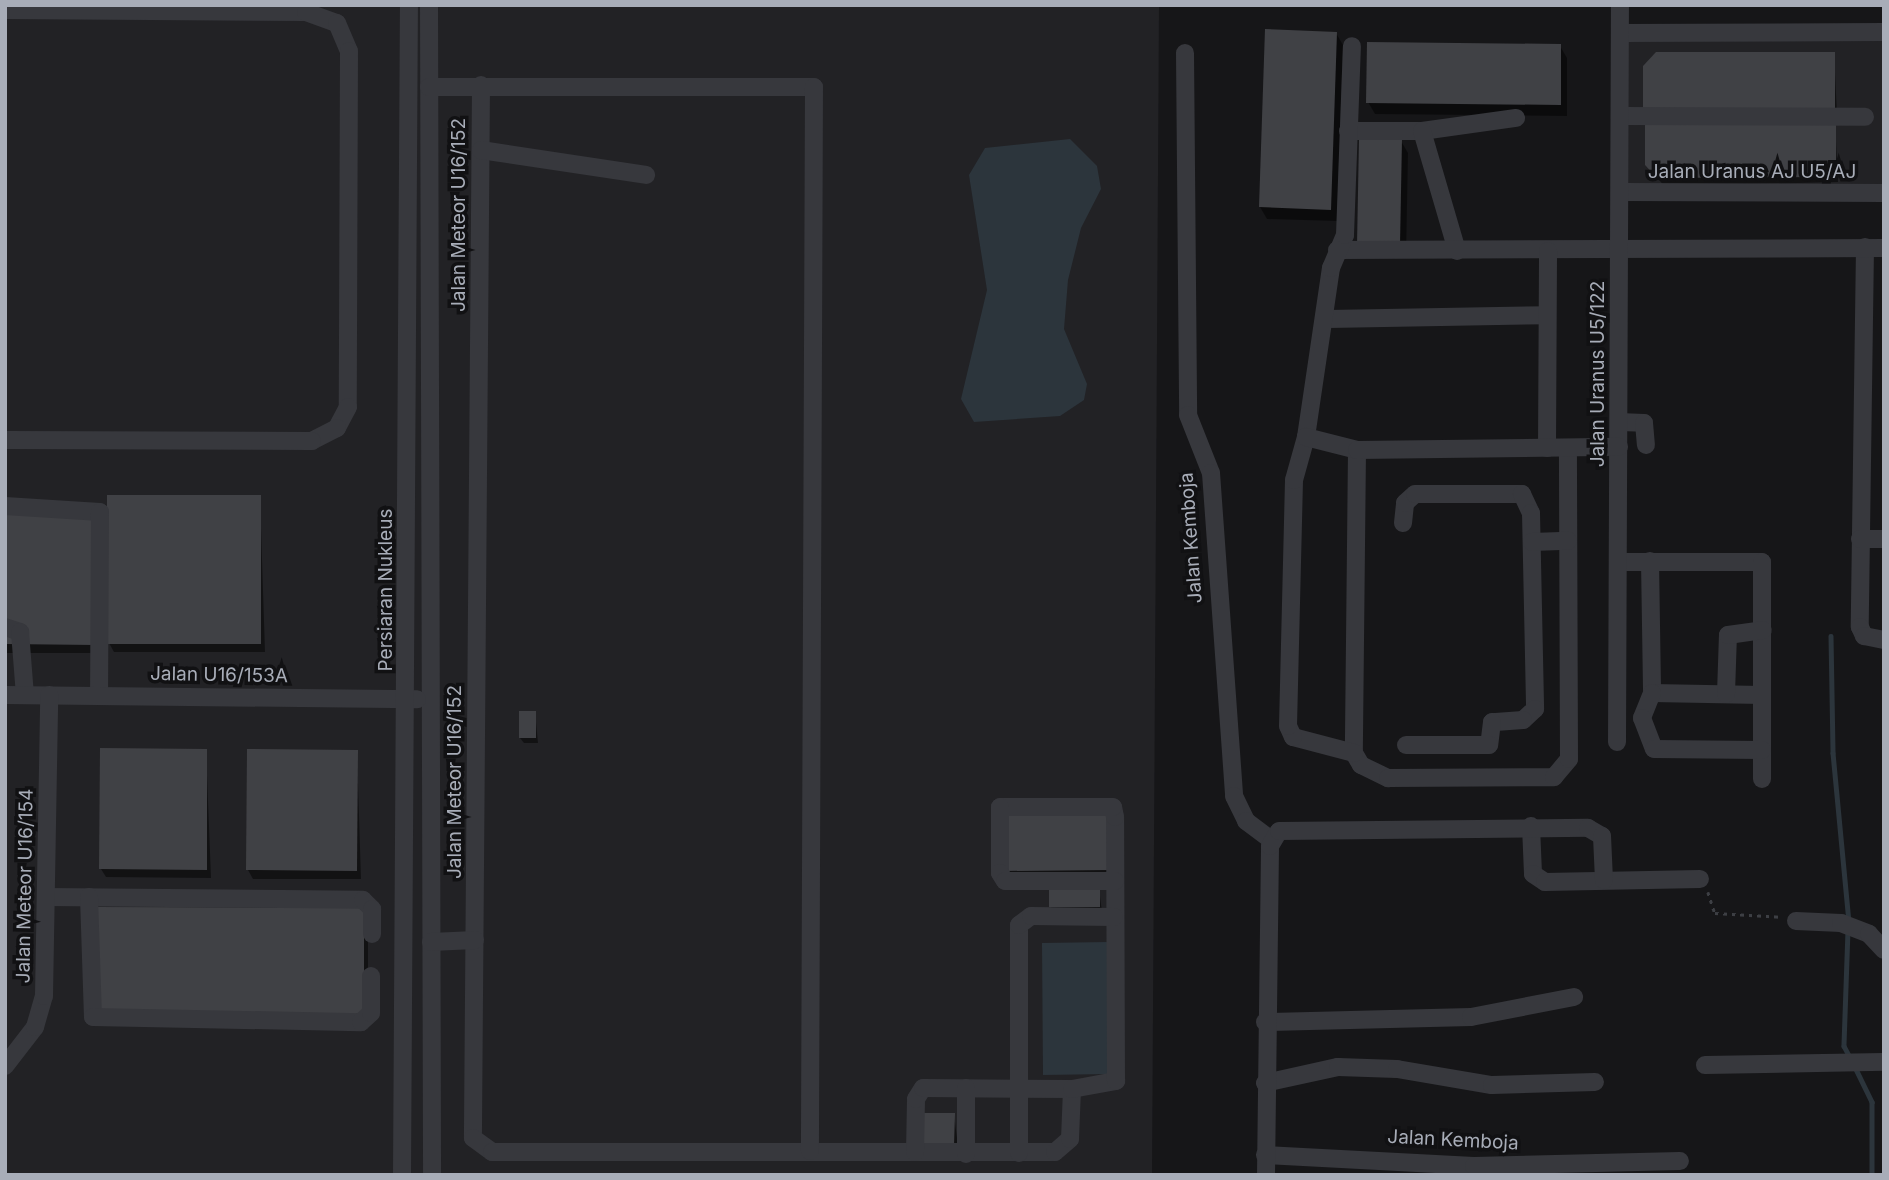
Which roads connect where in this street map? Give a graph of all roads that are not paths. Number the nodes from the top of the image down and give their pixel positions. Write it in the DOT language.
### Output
graph roads {
  1 [pos="409,5"];
  2 [pos="429,5"];
  3 [pos="1620,5"];
  4 [pos="5,10"];
  5 [pos="1884,32"];
  6 [pos="1620,33"];
  7 [pos="1352,46"];
  8 [pos="1185,53"];
  9 [pos="481,85"];
  10 [pos="429,87"];
  11 [pos="1620,116"];
  12 [pos="1865,117"];
  13 [pos="1517,118"];
  14 [pos="1348,131"];
  15 [pos="1422,131"];
  16 [pos="481,150"];
  17 [pos="646,175"];
  18 [pos="1620,192"];
  19 [pos="1884,193"];
  20 [pos="1865,247"];
  21 [pos="1884,248"];
  22 [pos="1337,250"];
  23 [pos="1457,251"];
  24 [pos="1548,251"];
  25 [pos="1620,253"];
  26 [pos="1875,300"];
  27 [pos="1547,315"];
  28 [pos="1328,319"];
  29 [pos="1619,422"];
  30 [pos="1306,438"];
  31 [pos="5,440"];
  32 [pos="1646,445"];
  33 [pos="1619,447"];
  34 [pos="1547,448"];
  35 [pos="1568,448"];
  36 [pos="1357,450"];
  37 [pos="5,506"];
  38 [pos="1403,523"];
  39 [pos="1860,539"];
  40 [pos="1884,539"];
  41 [pos="1568,541"];
  42 [pos="1532,542"];
  43 [pos="1650,561"];
  44 [pos="1618,562"];
  45 [pos="5,627"];
  46 [pos="1763,630"];
  47 [pos="1884,640"];
  48 [pos="1652,693"];
  49 [pos="99,694"];
  50 [pos="1726,694"];
  51 [pos="5,695"];
  52 [pos="25,695"];
  53 [pos="49,695"];
  54 [pos="1762,695"];
  55 [pos="406,699"];
  56 [pos="431,699"];
  57 [pos="1617,742"];
  58 [pos="1406,744"];
  59 [pos="1762,750"];
  60 [pos="1354,753"];
  61 [pos="1762,779"];
  62 [pos="1531,826"];
  63 [pos="1271,840"];
  64 [pos="1700,879"];
  65 [pos="1604,880"];
  66 [pos="1115,881"];
  67 [pos="46,897"];
  68 [pos="89,897"];
  69 [pos="1114,917"];
  70 [pos="1796,921"];
  71 [pos="372,934"];
  72 [pos="475,940"];
  73 [pos="431,942"];
  74 [pos="1884,950"];
  75 [pos="371,976"];
  76 [pos="1574,997"];
  77 [pos="1265,1022"];
  78 [pos="1884,1062"];
  79 [pos="1705,1065"];
  80 [pos="5,1066"];
  81 [pos="1595,1082"];
  82 [pos="1265,1083"];
  83 [pos="966,1088"];
  84 [pos="1019,1088"];
  85 [pos="1072,1088"];
  86 [pos="810,1151"];
  87 [pos="915,1152"];
  88 [pos="1019,1153"];
  89 [pos="966,1154"];
  90 [pos="1265,1155"];
  91 [pos="1681,1161"];
  92 [pos="402,1175"];
  93 [pos="432,1175"];
  94 [pos="1266,1175"];
  1 -- 55 [label="street, Persiaran Nukleus"];
  2 -- 10 [label="street"];
  3 -- 6 [label="street, Jalan Uranus U5/122"];
  4 -- 31 [label="street"];
  5 -- 6 [label="street"];
  6 -- 11 [label="street, Jalan Uranus U5/122"];
  7 -- 14 [label="street"];
  8 -- 63 [label="street, Jalan Kemboja"];
  9 -- 10 [label="street"];
  9 -- 16 [label="street, Jalan Meteor U16/152"];
  9 -- 86 [label="street"];
  10 -- 56 [label="street"];
  11 -- 12 [label="street"];
  11 -- 18 [label="street, Jalan Uranus U5/122"];
  13 -- 15 [label="street"];
  14 -- 15 [label="street"];
  14 -- 22 [label="street"];
  15 -- 23 [label="street"];
  16 -- 17 [label="street"];
  16 -- 72 [label="street, Jalan Meteor U16/152"];
  18 -- 19 [label="street, Jalan Uranus AJ U5/AJ"];
  18 -- 25 [label="street, Jalan Uranus U5/122"];
  20 -- 21 [label="street"];
  20 -- 25 [label="street"];
  20 -- 26 [label="street"];
  22 -- 23 [label="street"];
  22 -- 28 [label="street"];
  23 -- 24 [label="street"];
  24 -- 25 [label="street"];
  24 -- 27 [label="street"];
  25 -- 29 [label="street, Jalan Uranus U5/122"];
  26 -- 39 [label="street"];
  27 -- 28 [label="street"];
  27 -- 34 [label="street"];
  28 -- 30 [label="street"];
  29 -- 32 [label="street"];
  29 -- 33 [label="street, Jalan Uranus U5/122"];
  30 -- 36 [label="street"];
  30 -- 60 [label="street"];
  33 -- 35 [label="street"];
  33 -- 44 [label="street, Jalan Uranus U5/122"];
  34 -- 35 [label="street"];
  34 -- 36 [label="street"];
  35 -- 41 [label="street"];
  36 -- 60 [label="street"];
  37 -- 49 [label="street"];
  38 -- 42 [label="street"];
  39 -- 40 [label="street"];
  39 -- 47 [label="street"];
  41 -- 42 [label="street"];
  41 -- 60 [label="street"];
  42 -- 58 [label="street"];
  43 -- 44 [label="street"];
  43 -- 46 [label="street"];
  43 -- 48 [label="street"];
  44 -- 57 [label="street, Jalan Uranus U5/122"];
  45 -- 52 [label="street"];
  46 -- 50 [label="street"];
  46 -- 54 [label="street"];
  48 -- 50 [label="street"];
  48 -- 59 [label="street"];
  49 -- 53 [label="street, Jalan U16/153A"];
  49 -- 55 [label="street, Jalan U16/153A"];
  50 -- 54 [label="street"];
  51 -- 52 [label="street, Jalan U16/153A"];
  52 -- 53 [label="street, Jalan U16/153A"];
  53 -- 67 [label="street, Jalan Meteor U16/154"];
  54 -- 59 [label="street"];
  55 -- 56 [label="street, Jalan U16/153A"];
  55 -- 92 [label="street, Persiaran Nukleus"];
  56 -- 73 [label="street"];
  59 -- 61 [label="street"];
  62 -- 63 [label="street"];
  62 -- 65 [label="street"];
  62 -- 65 [label="street"];
  63 -- 77 [label="street"];
  64 -- 65 [label="street"];
  66 -- 66 [label="street"];
  66 -- 69 [label="street"];
  67 -- 68 [label="street"];
  67 -- 80 [label="street, Jalan Meteor U16/154"];
  68 -- 71 [label="street"];
  68 -- 75 [label="street"];
  69 -- 84 [label="street"];
  69 -- 85 [label="street"];
  70 -- 74 [label="street"];
  72 -- 73 [label="street"];
  72 -- 86 [label="street, Jalan Meteor U16/152"];
  73 -- 93 [label="street"];
  76 -- 77 [label="street"];
  77 -- 82 [label="street"];
  78 -- 79 [label="street"];
  81 -- 82 [label="street"];
  82 -- 90 [label="street"];
  83 -- 84 [label="street"];
  83 -- 87 [label="street"];
  83 -- 89 [label="street"];
  84 -- 85 [label="street"];
  84 -- 88 [label="street"];
  85 -- 88 [label="street, Jalan Meteor U16/152"];
  86 -- 87 [label="street, Jalan Meteor U16/152"];
  87 -- 89 [label="street, Jalan Meteor U16/152"];
  88 -- 89 [label="street, Jalan Meteor U16/152"];
  90 -- 91 [label="street, Jalan Kemboja"];
  90 -- 94 [label="street"];
}
